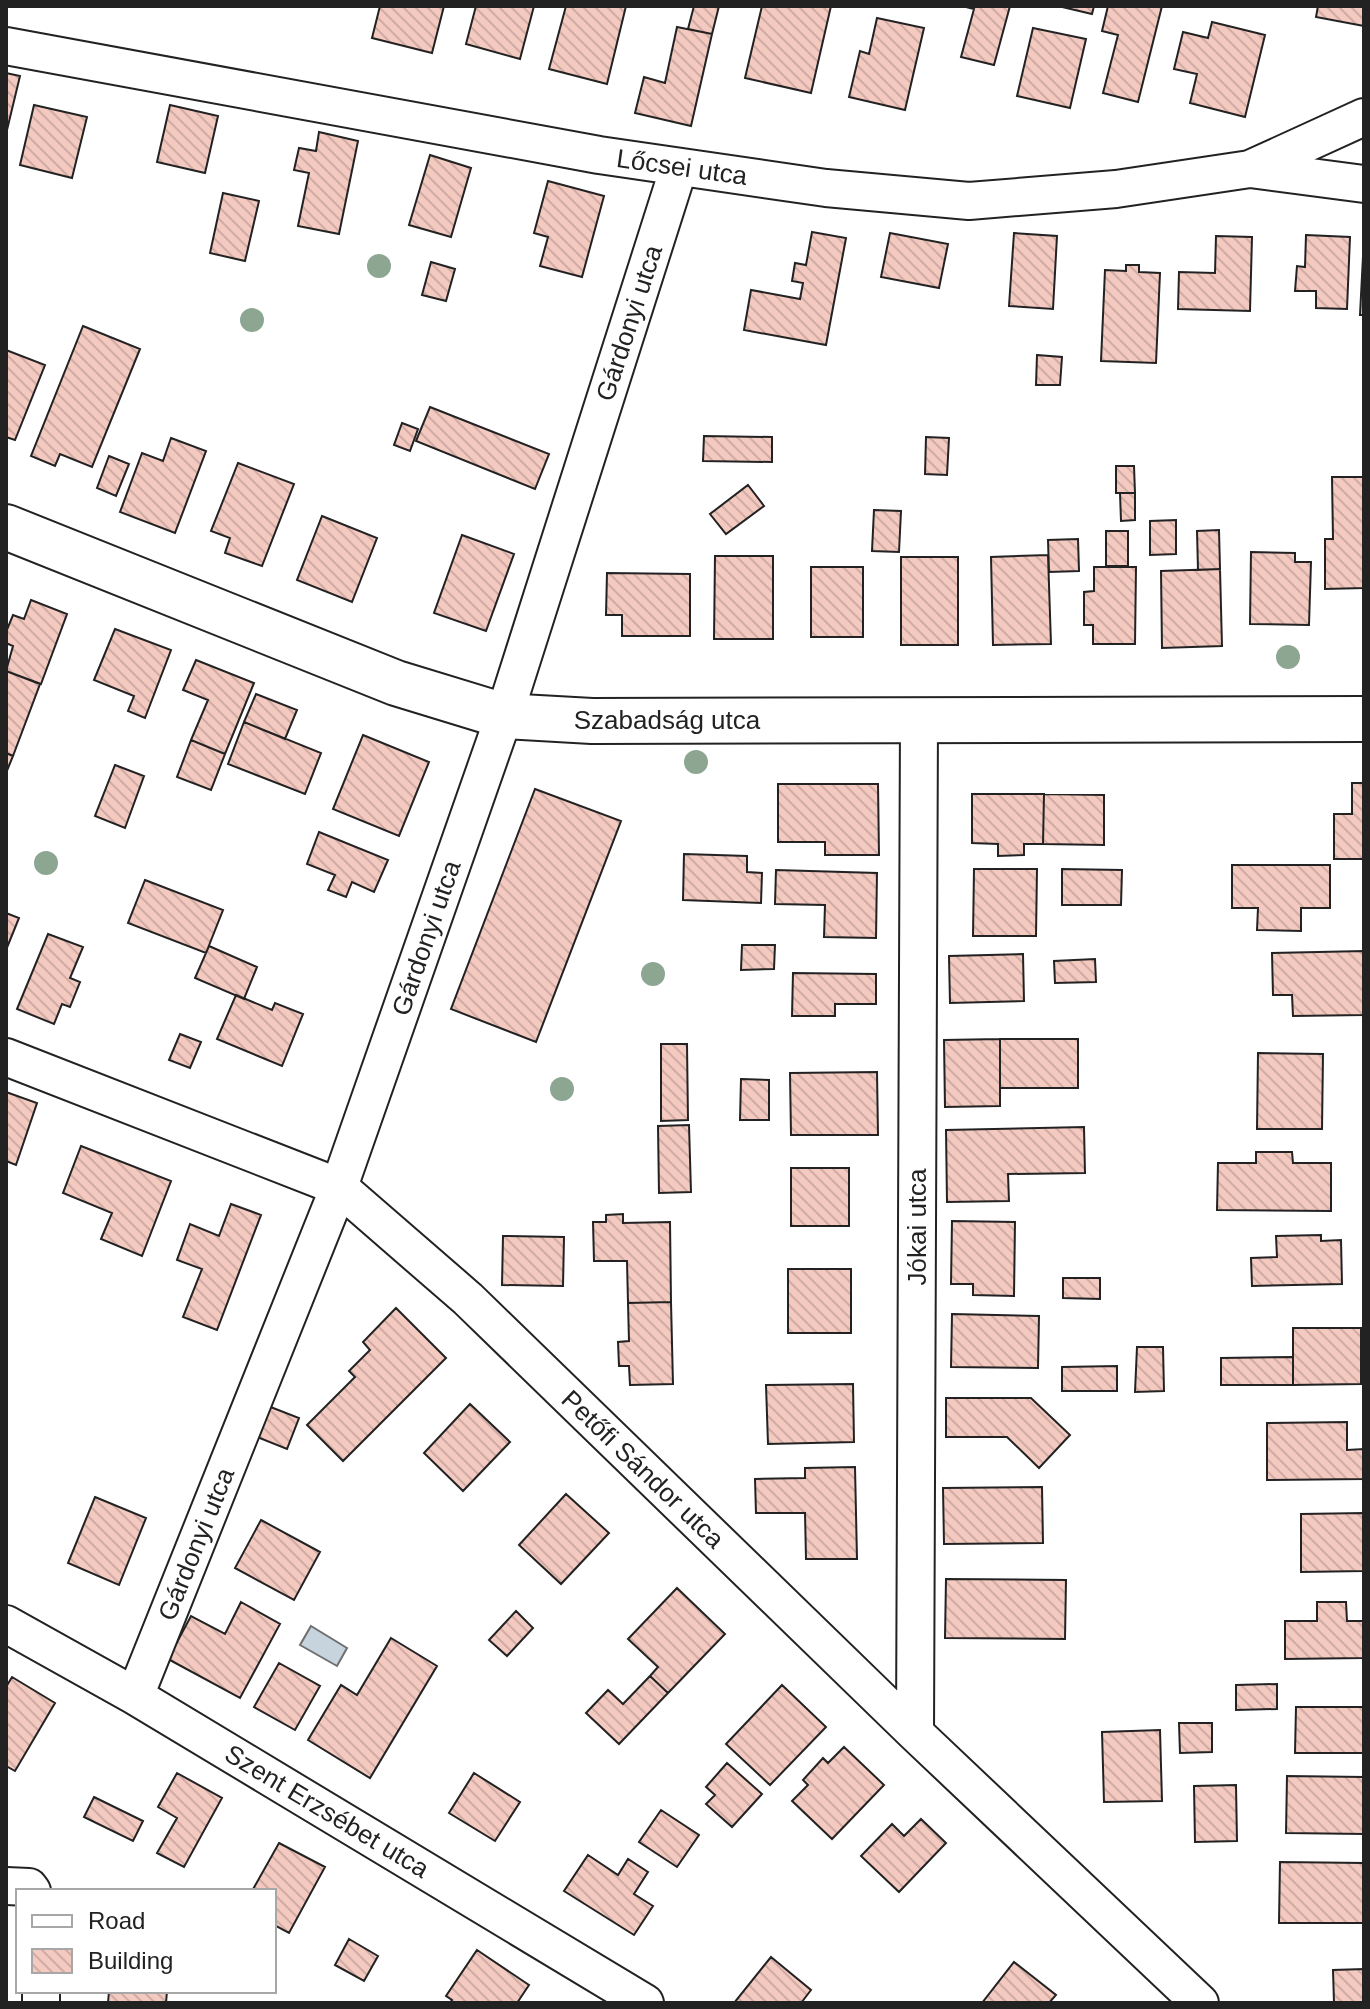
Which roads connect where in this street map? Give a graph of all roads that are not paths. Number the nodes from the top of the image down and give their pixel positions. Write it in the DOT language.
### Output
graph roads {
  1 [pos="6,46"];
  2 [pos="1364,117"];
  3 [pos="679,167"];
  4 [pos="1250,169"];
  5 [pos="1364,184"];
  6 [pos="6,527"];
  7 [pos="504,716"];
  8 [pos="1364,719"];
  9 [pos="919,720"];
  10 [pos="6,1057"];
  11 [pos="339,1187"];
  12 [pos="6,1624"];
  13 [pos="135,1696"];
  14 [pos="915,1733"];
  15 [pos="645,2003"];
  16 [pos="1200,2003"];
  1 -- 3 [label="street, Lőcsei utca"];
  2 -- 4 [label="street"];
  3 -- 4 [label="street, Lőcsei utca"];
  3 -- 7 [label="street, Gárdonyi utca"];
  4 -- 5 [label="street, Lőcsei utca"];
  6 -- 7 [label="street, Szabadság utca"];
  7 -- 9 [label="street, Szabadság utca"];
  7 -- 11 [label="street, Gárdonyi utca"];
  8 -- 9 [label="street, Szabadság utca"];
  9 -- 14 [label="street, Jókai utca"];
  10 -- 11 [label="street, Petőfi Sándor utca"];
  11 -- 13 [label="street, Gárdonyi utca"];
  11 -- 14 [label="street, Petőfi Sándor utca"];
  12 -- 13 [label="street, Szent Erzsébet utca"];
  13 -- 15 [label="street, Szent Erzsébet utca"];
  14 -- 16 [label="street, Petőfi Sándor utca"];
}
